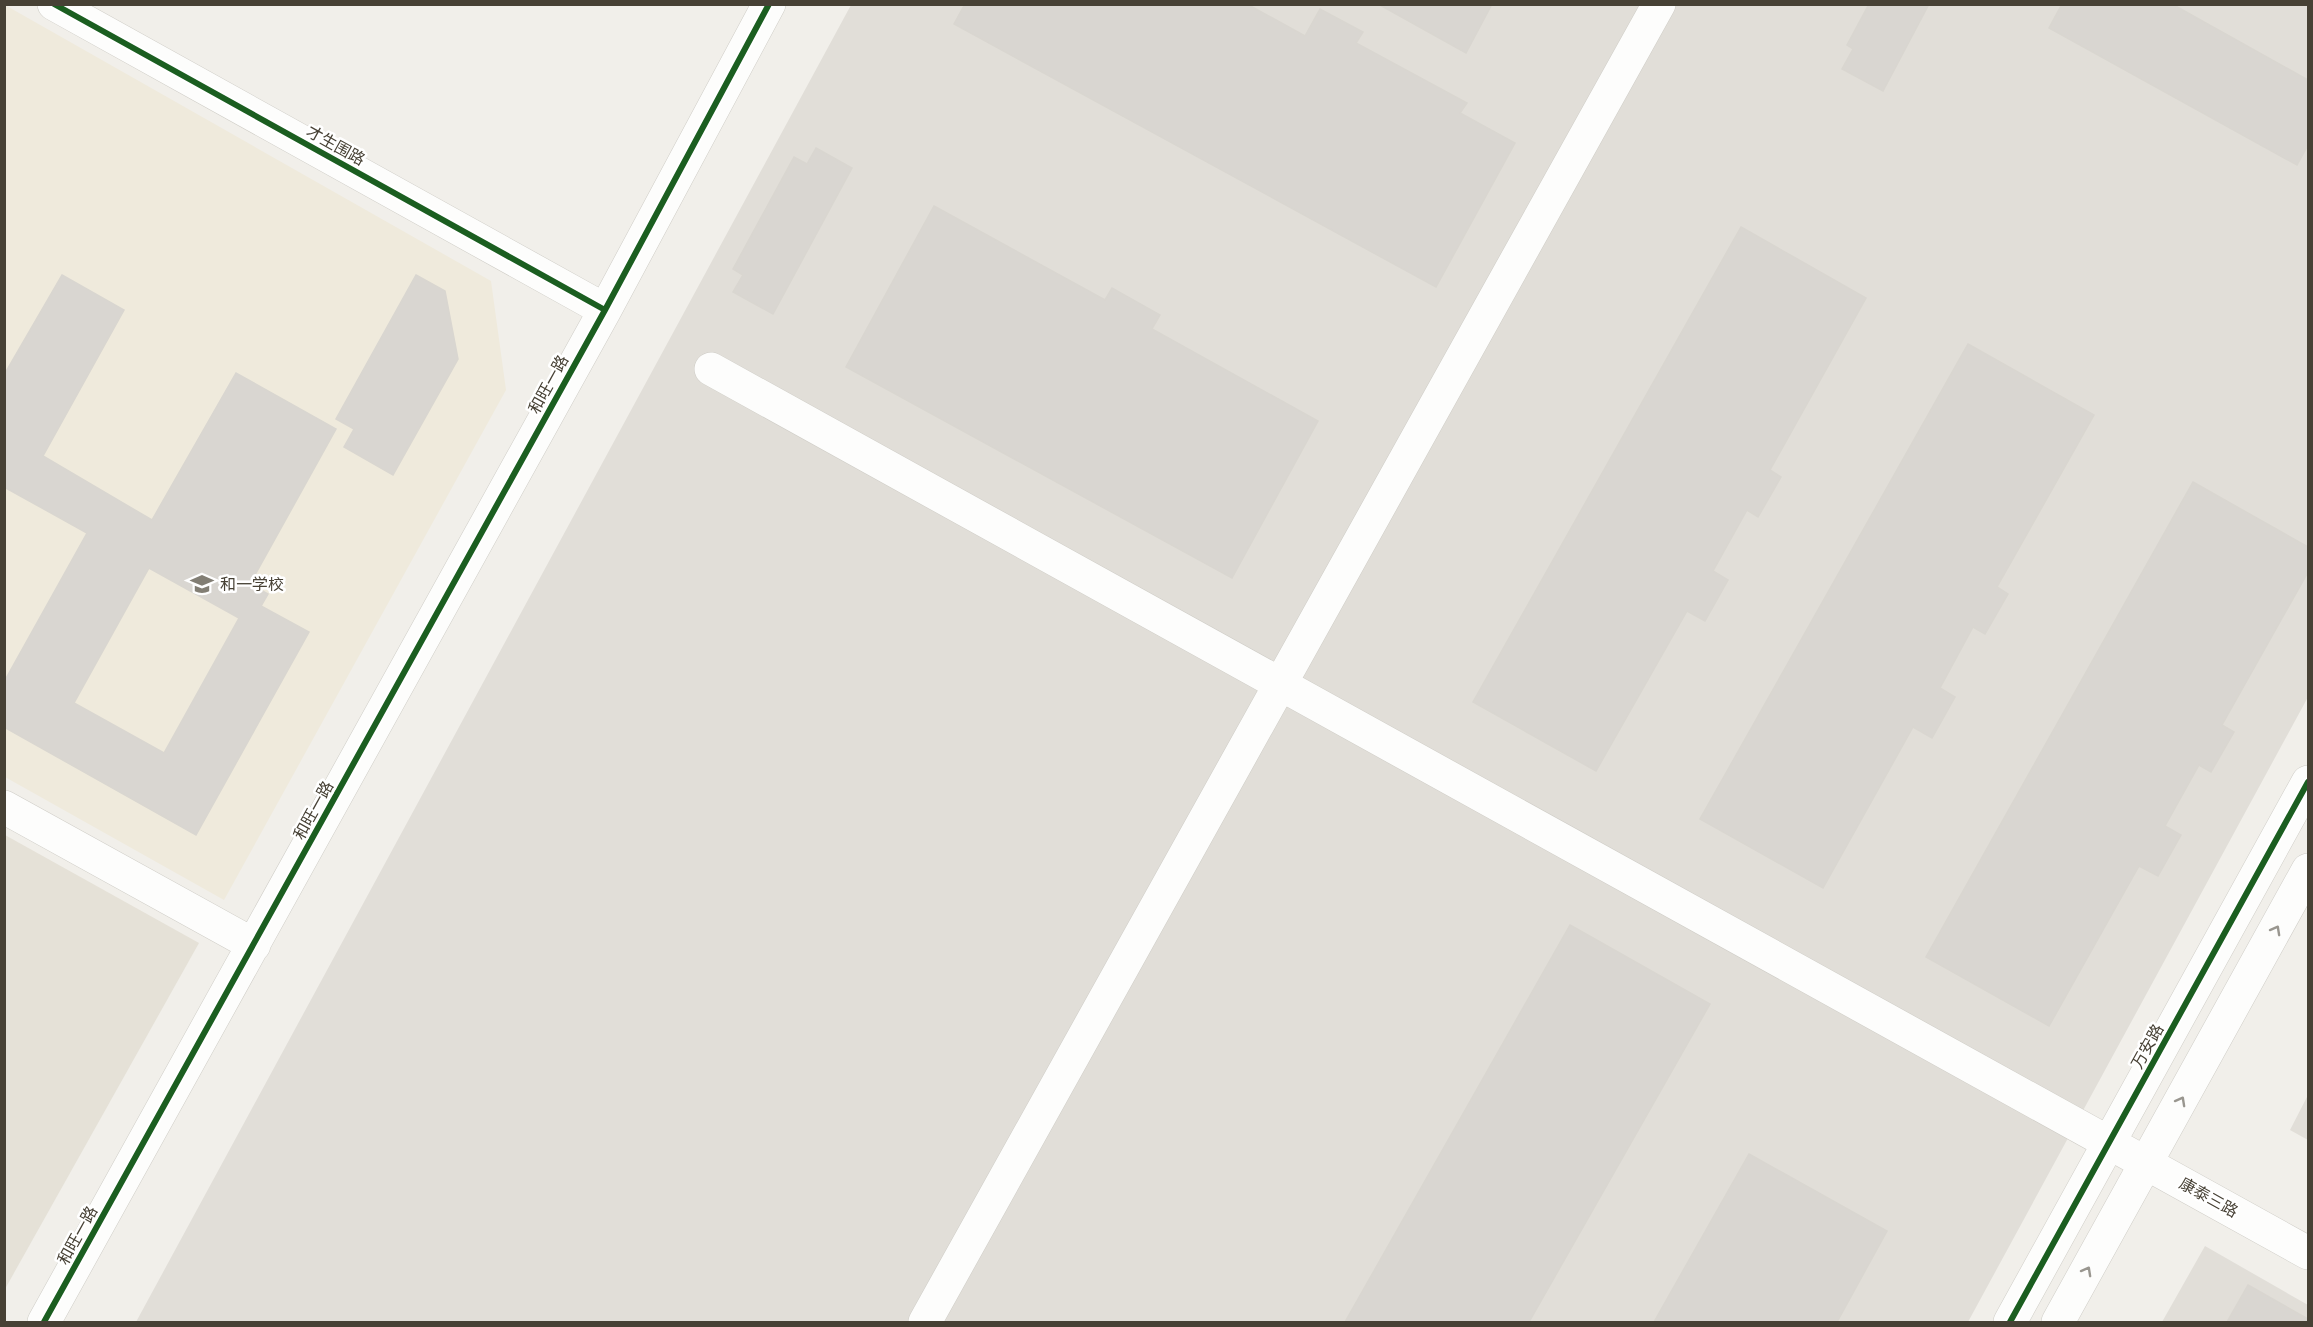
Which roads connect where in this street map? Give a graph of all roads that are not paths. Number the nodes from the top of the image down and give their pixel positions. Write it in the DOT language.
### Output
graph roads {
  1 [pos="54,4"];
  2 [pos="769,4"];
  3 [pos="1659,4"];
  4 [pos="605,310"];
  5 [pos="711,369"];
  6 [pos="1281,685"];
  7 [pos="2308,782"];
  8 [pos="4,807"];
  9 [pos="2308,870"];
  10 [pos="254,945"];
  11 [pos="2109,1143"];
  12 [pos="2147,1163"];
  13 [pos="2308,1253"];
  14 [pos="44,1323"];
  15 [pos="925,1323"];
  16 [pos="2010,1323"];
  17 [pos="2058,1323"];
  1 -- 4 [label="street, 才生围路"];
  2 -- 4 [label="street, 和旺一路"];
  3 -- 6 [label="street"];
  4 -- 10 [label="street, 和旺一路"];
  5 -- 6 [label="street, 康泰三路"];
  6 -- 11 [label="street, 康泰三路"];
  6 -- 15 [label="street"];
  7 -- 11 [label="street, 万安路"];
  8 -- 10 [label="street"];
  12 -- 9 [label="street, one-way"];
  10 -- 14 [label="street, 和旺一路"];
  11 -- 12 [label="street, 康泰三路"];
  11 -- 16 [label="street, 万安路"];
  12 -- 13 [label="street, 康泰三路"];
  17 -- 12 [label="street, one-way"];
}
